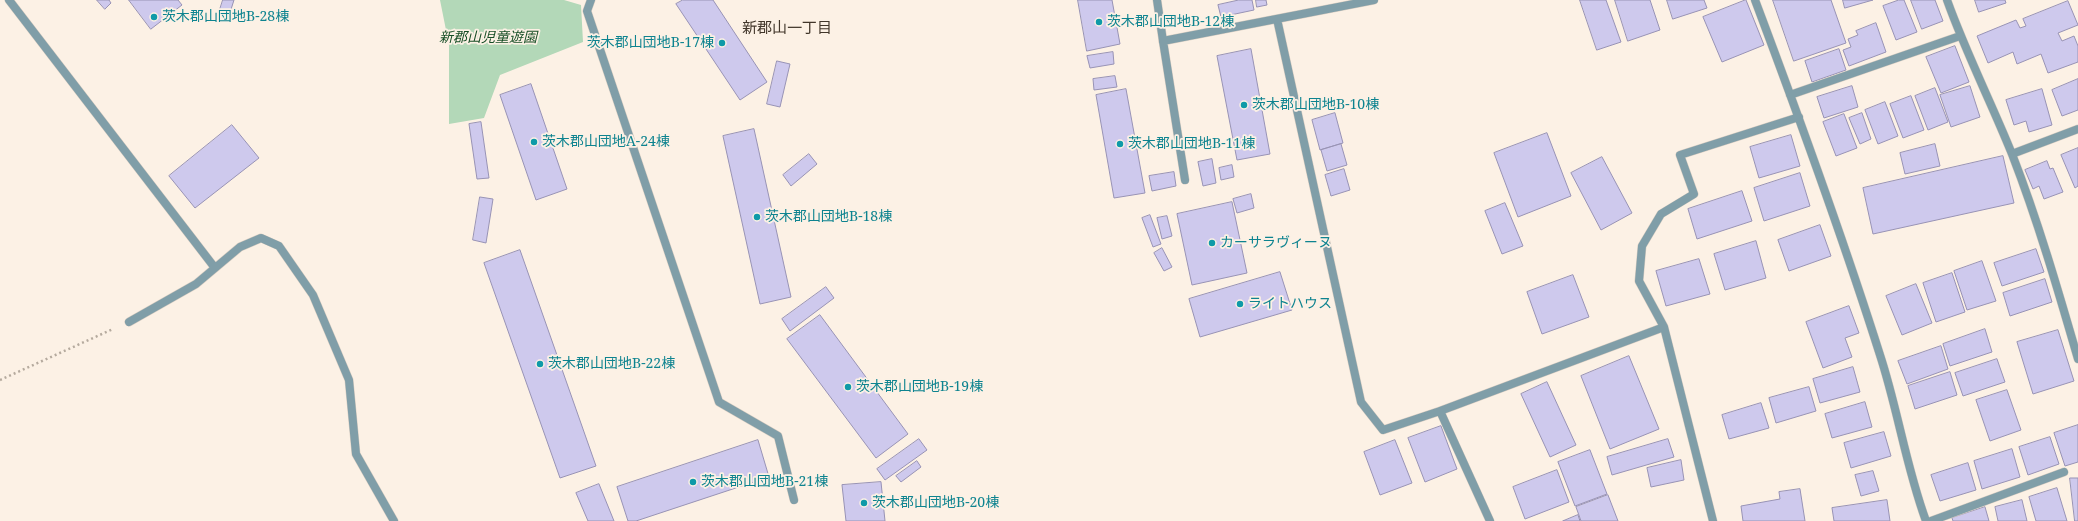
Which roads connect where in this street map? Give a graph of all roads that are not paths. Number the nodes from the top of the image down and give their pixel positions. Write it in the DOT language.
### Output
graph roads {
  1 [pos="9,0"];
  2 [pos="591,0"];
  3 [pos="1158,0"];
  4 [pos="1374,0"];
  5 [pos="1755,0"];
  6 [pos="1947,0"];
  7 [pos="1278,19"];
  8 [pos="1960,36"];
  9 [pos="1163,41"];
  10 [pos="1790,95"];
  11 [pos="1799,118"];
  12 [pos="2078,128"];
  13 [pos="2012,154"];
  14 [pos="1185,180"];
  15 [pos="215,268"];
  16 [pos="129,322"];
  17 [pos="1664,327"];
  18 [pos="2078,359"];
  19 [pos="1440,411"];
  20 [pos="2064,472"];
  21 [pos="794,500"];
  22 [pos="394,521"];
  23 [pos="1490,521"];
  24 [pos="1713,521"];
  25 [pos="1926,521"];
  26 [pos="1931,521"];
  1 -- 15 [label="street"];
  2 -- 21 [label="street"];
  3 -- 9 [label="street"];
  4 -- 7 [label="street"];
  5 -- 10 [label="street"];
  6 -- 8 [label="street"];
  7 -- 9 [label="street"];
  7 -- 19 [label="street"];
  8 -- 10 [label="street"];
  8 -- 13 [label="street"];
  9 -- 14 [label="street"];
  10 -- 11 [label="street"];
  11 -- 17 [label="street"];
  11 -- 25 [label="street"];
  12 -- 13 [label="street"];
  13 -- 18 [label="street"];
  15 -- 16 [label="street"];
  15 -- 22 [label="street"];
  17 -- 19 [label="street"];
  17 -- 24 [label="street"];
  19 -- 23 [label="street"];
  20 -- 26 [label="street"];
}
